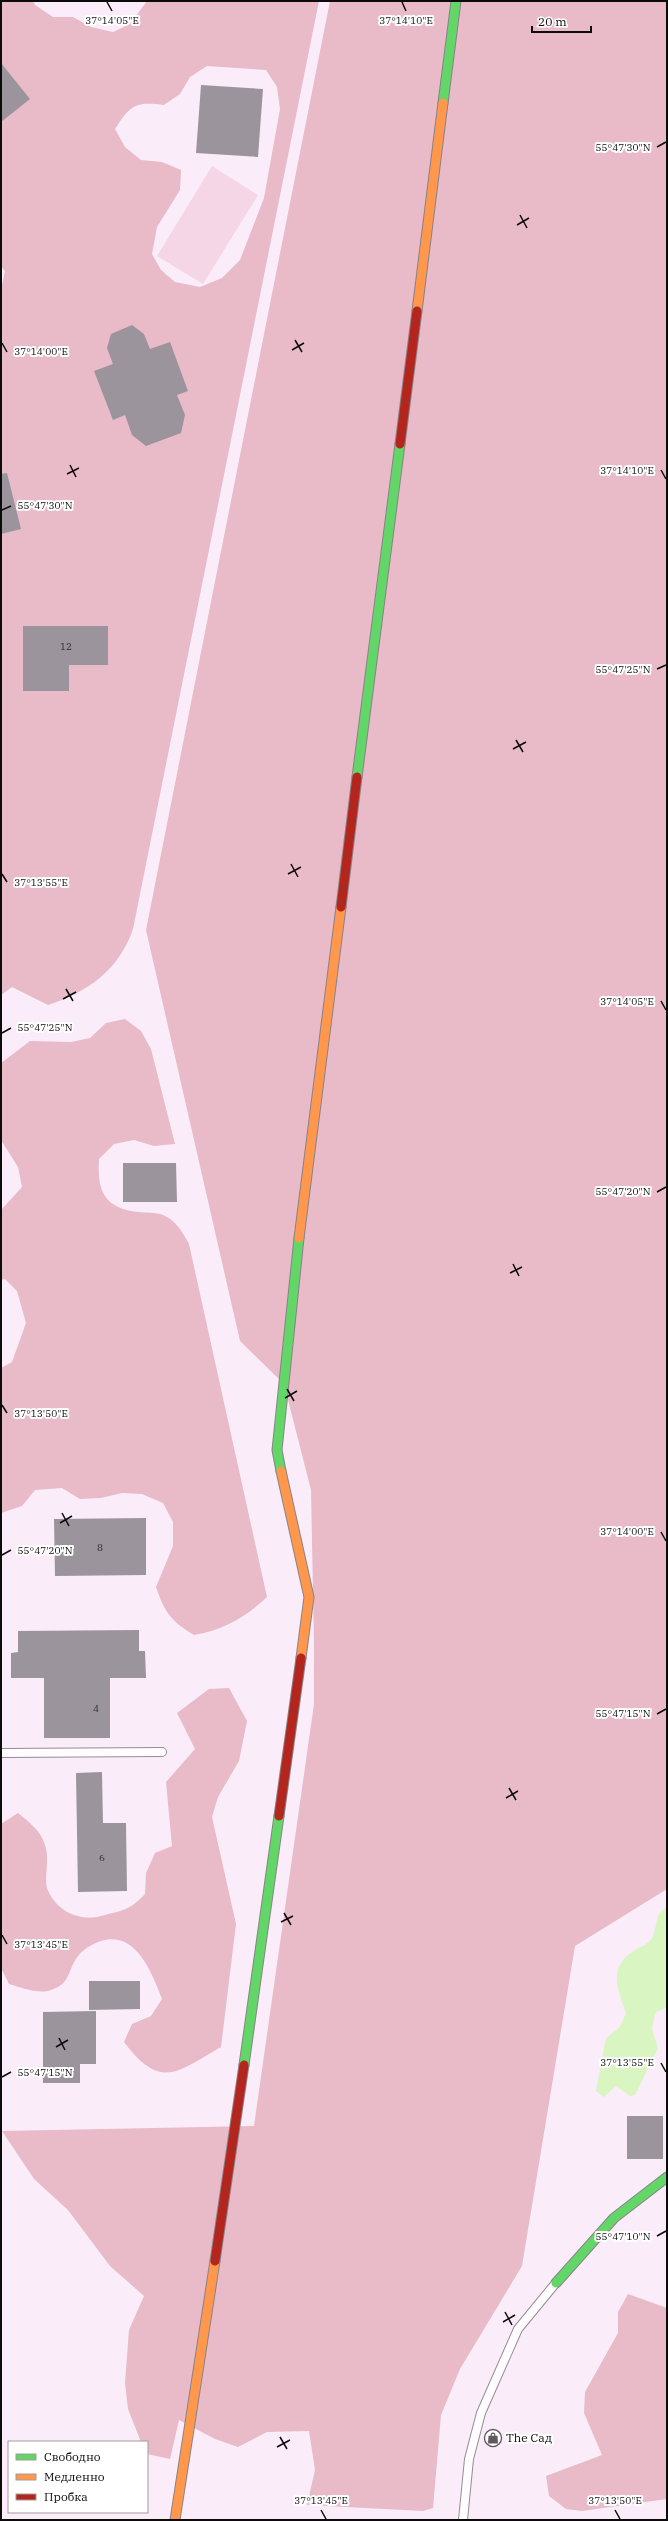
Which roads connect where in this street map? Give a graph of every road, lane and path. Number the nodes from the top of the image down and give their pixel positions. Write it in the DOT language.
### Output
graph roads {
  1 [pos="456,1"];
  2 [pos="162,1752"];
  3 [pos="1,1753"];
  4 [pos="667,2177"];
  5 [pos="556,2283"];
  6 [pos="175,2520"];
  7 [pos="463,2520"];
  1 -- 6 [label="street"];
  2 -- 3 [label="lane"];
  4 -- 5 [label="street"];
  5 -- 7 [label="lane"];
}
